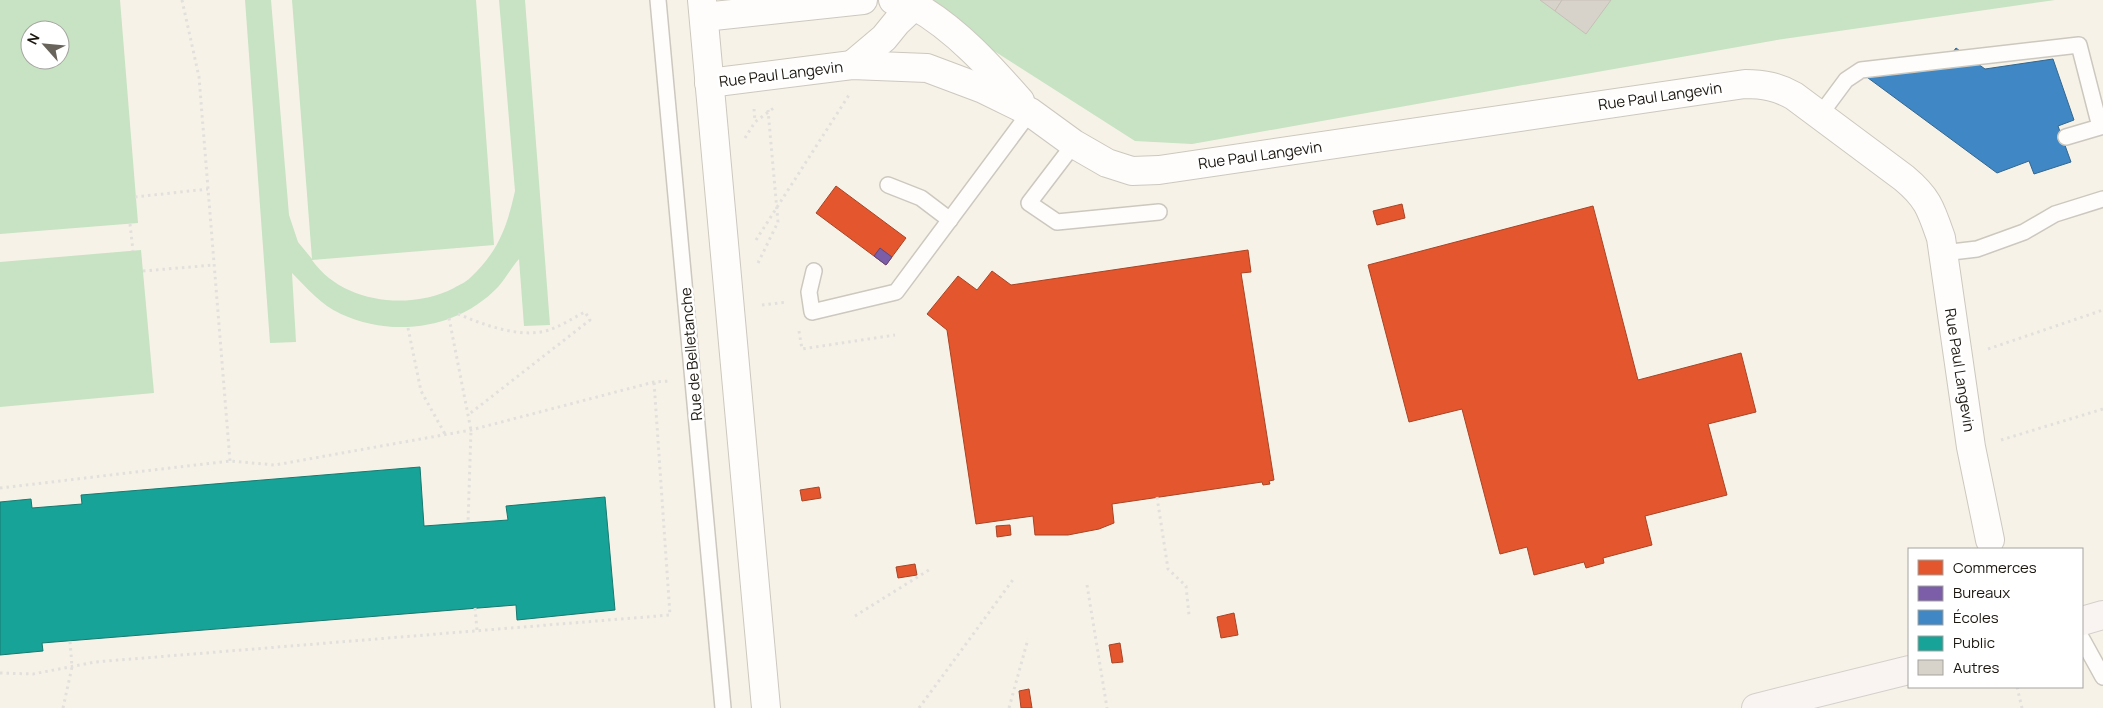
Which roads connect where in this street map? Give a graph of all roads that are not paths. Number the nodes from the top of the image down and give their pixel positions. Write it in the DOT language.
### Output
graph roads {
  1 [pos="658,0"];
  2 [pos="863,0"];
  3 [pos="908,2"];
  4 [pos="703,8"];
  5 [pos="852,65"];
  6 [pos="709,83"];
  7 [pos="1030,112"];
  8 [pos="1820,115"];
  9 [pos="2066,137"];
  10 [pos="1074,144"];
  11 [pos="888,185"];
  12 [pos="2103,198"];
  13 [pos="1159,212"];
  14 [pos="950,220"];
  15 [pos="1943,253"];
  16 [pos="814,271"];
  17 [pos="1990,540"];
  18 [pos="2103,614"];
  19 [pos="2083,621"];
  20 [pos="2083,641"];
  21 [pos="1908,670"];
  22 [pos="2103,676"];
  23 [pos="722,708"];
  24 [pos="766,708"];
  25 [pos="1756,708"];
  1 -- 23 [label="lane, Rue de Belletanche"];
  2 -- 4 [label="street"];
  3 -- 5 [label="street, Rue Paul Langevin"];
  3 -- 7 [label="street, Rue Paul Langevin"];
  4 -- 6 [label="street"];
  5 -- 6 [label="street, Rue Paul Langevin"];
  5 -- 7 [label="street, Rue Paul Langevin"];
  6 -- 24 [label="street"];
  7 -- 10 [label="street, Rue Paul Langevin"];
  7 -- 14 [label="lane"];
  8 -- 9 [label="lane"];
  8 -- 10 [label="street, Rue Paul Langevin"];
  8 -- 15 [label="street, Rue Paul Langevin"];
  10 -- 13 [label="lane"];
  11 -- 14 [label="lane"];
  12 -- 15 [label="lane"];
  14 -- 16 [label="lane"];
  15 -- 17 [label="street, Rue Paul Langevin"];
  18 -- 19 [label="main road"];
  20 -- 22 [label="lane"];
  21 -- 25 [label="main road"];
}
